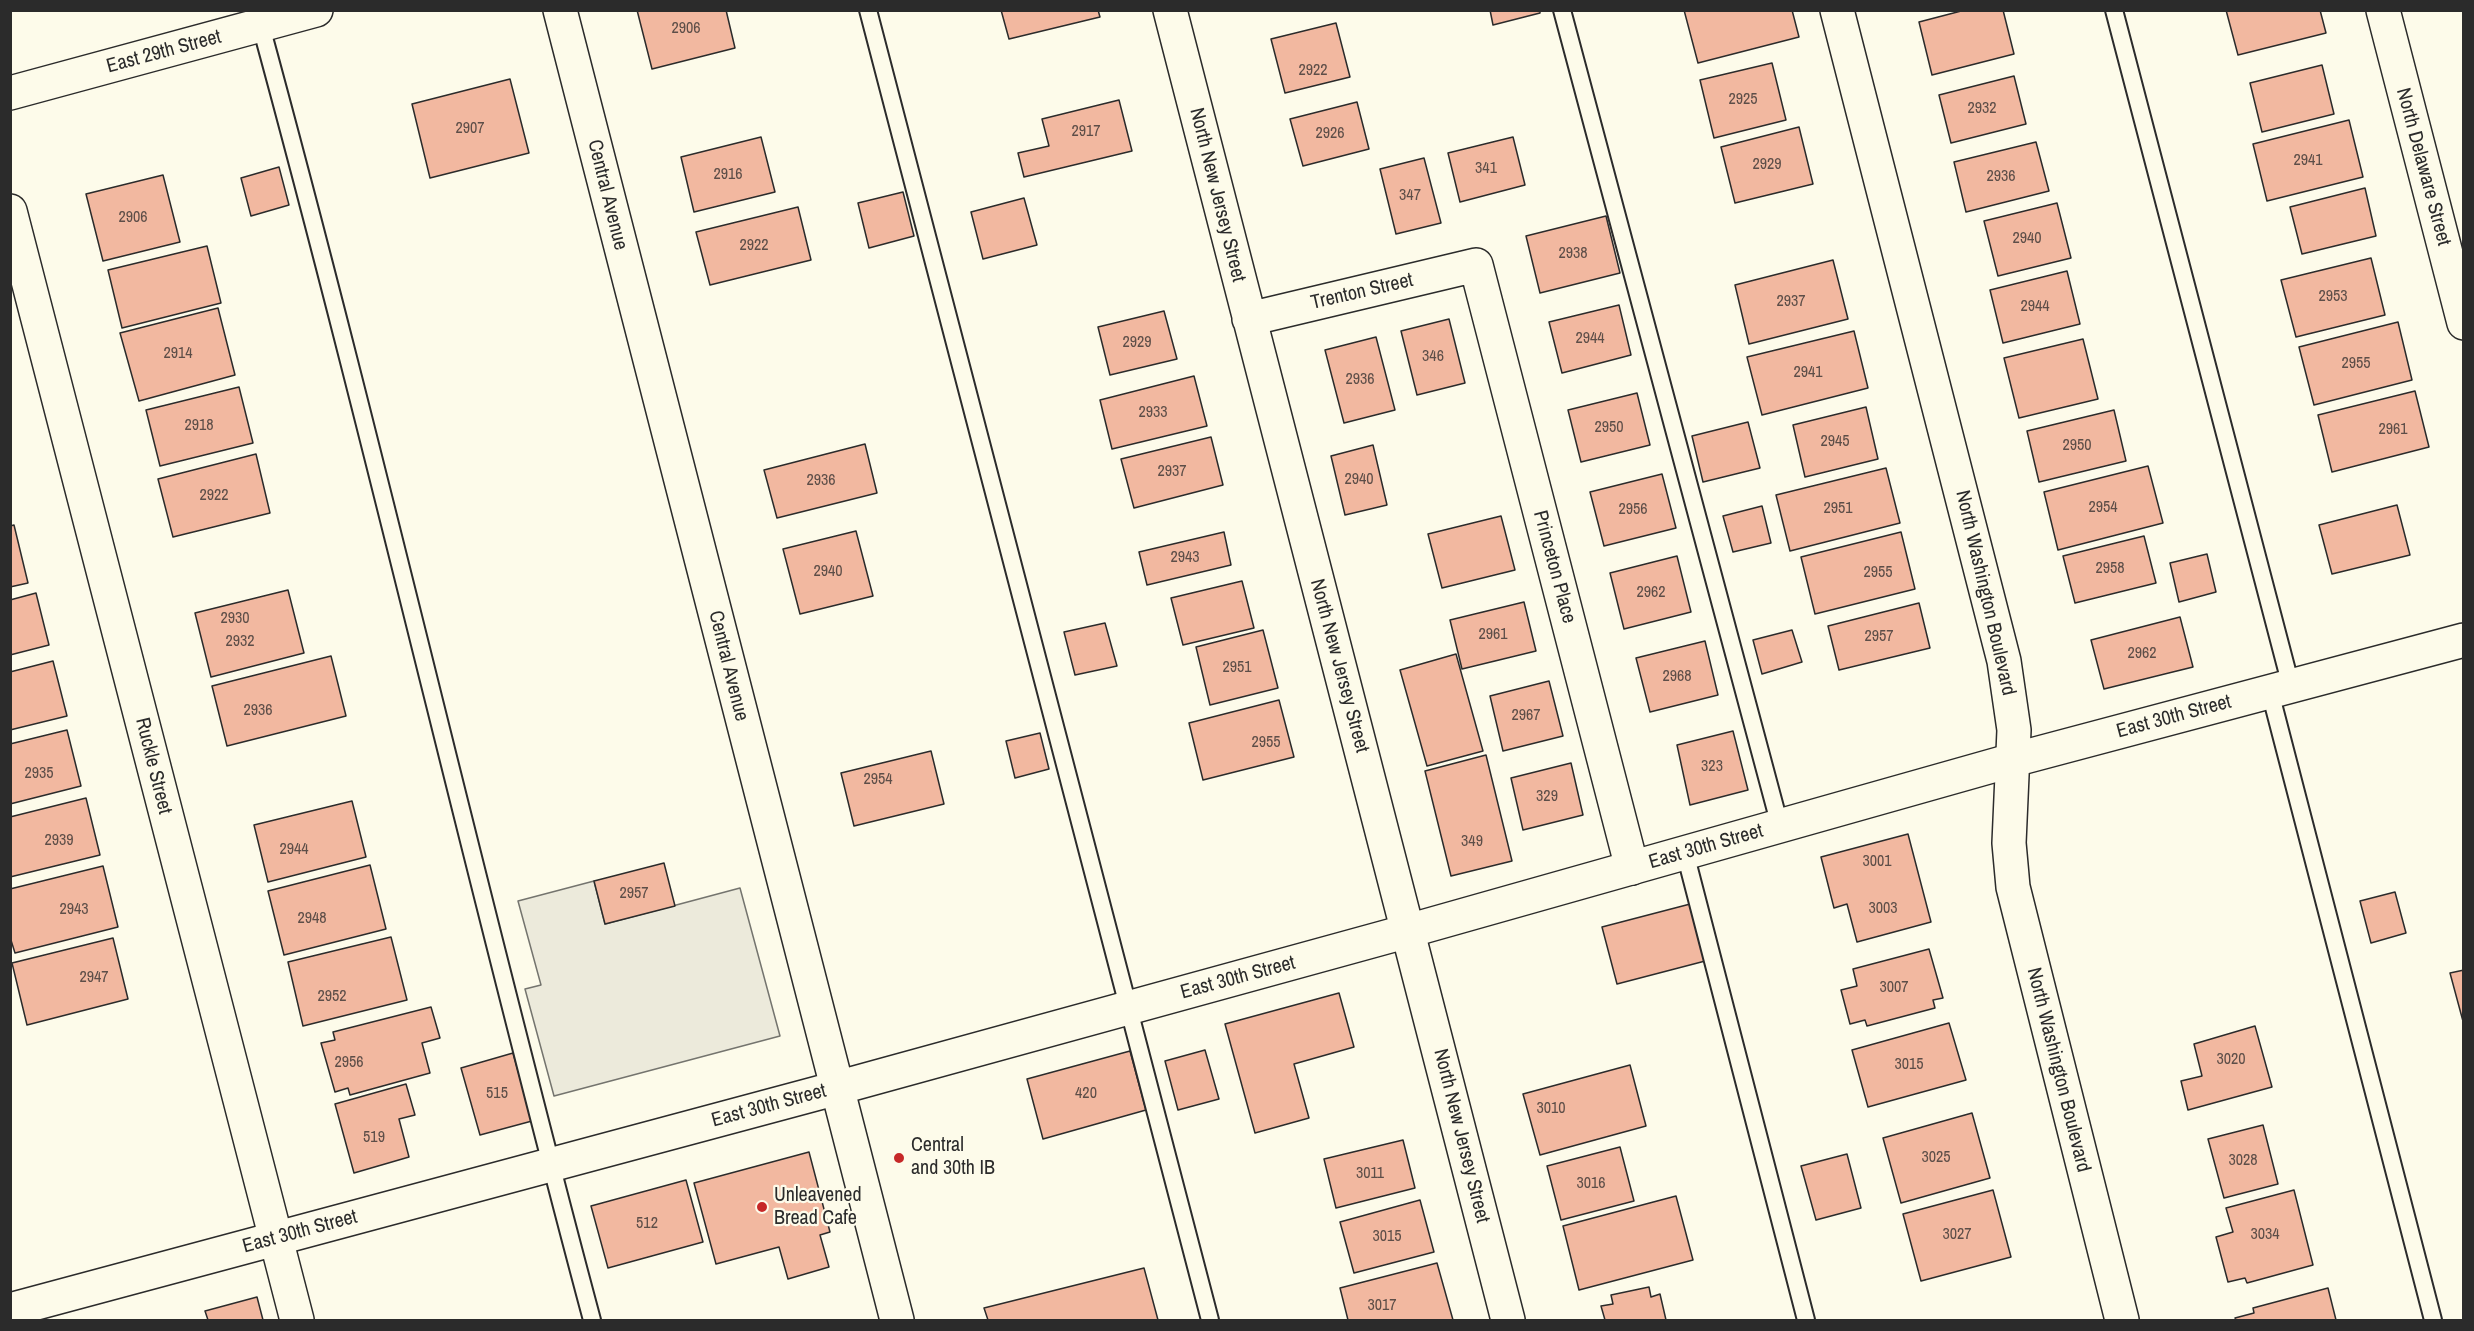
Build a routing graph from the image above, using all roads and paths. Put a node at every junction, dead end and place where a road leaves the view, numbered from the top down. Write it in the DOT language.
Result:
graph roads {
  1 [pos="316,10"];
  2 [pos="560,10"];
  3 [pos="868,10"];
  4 [pos="1170,10"];
  5 [pos="1562,10"];
  6 [pos="1837,10"];
  7 [pos="2114,10"];
  8 [pos="2383,10"];
  9 [pos="259,18"];
  10 [pos="10,93"];
  11 [pos="10,211"];
  12 [pos="1476,265"];
  13 [pos="1249,319"];
  14 [pos="2463,322"];
  15 [pos="2463,640"];
  16 [pos="2281,689"];
  17 [pos="2013,760"];
  18 [pos="1780,826"];
  19 [pos="1685,853"];
  20 [pos="1632,868"];
  21 [pos="1408,931"];
  22 [pos="1131,1008"];
  23 [pos="837,1088"];
  24 [pos="550,1164"];
  25 [pos="275,1239"];
  26 [pos="10,1310"];
  27 [pos="297,1320"];
  28 [pos="592,1320"];
  29 [pos="897,1320"];
  30 [pos="1210,1320"];
  31 [pos="1508,1320"];
  32 [pos="1806,1320"];
  33 [pos="2122,1320"];
  34 [pos="2433,1320"];
  1 -- 9 [label="street, East 29th Street"];
  2 -- 23 [label="street, Central Avenue"];
  3 -- 22 [label="lane"];
  4 -- 13 [label="street, North New Jersey Street"];
  5 -- 18 [label="lane"];
  6 -- 17 [label="street, North Washington Boulevard"];
  7 -- 16 [label="lane"];
  8 -- 14 [label="street, North Delaware Street"];
  9 -- 10 [label="street, East 29th Street"];
  9 -- 24 [label="lane"];
  11 -- 25 [label="street, Ruckle Street"];
  12 -- 13 [label="street, Trenton Street"];
  12 -- 20 [label="street, Princeton Place"];
  13 -- 21 [label="street, North New Jersey Street"];
  15 -- 16 [label="street, East 30th Street"];
  16 -- 17 [label="street, East 30th Street"];
  16 -- 34 [label="lane"];
  17 -- 18 [label="street, East 30th Street"];
  17 -- 33 [label="street, North Washington Boulevard"];
  18 -- 19 [label="street, East 30th Street"];
  19 -- 20 [label="street, East 30th Street"];
  19 -- 32 [label="lane"];
  20 -- 21 [label="street, East 30th Street"];
  21 -- 22 [label="street, East 30th Street"];
  21 -- 31 [label="street, North New Jersey Street"];
  22 -- 23 [label="street, East 30th Street"];
  22 -- 30 [label="lane"];
  23 -- 24 [label="street, East 30th Street"];
  23 -- 29 [label="street, Central Avenue"];
  24 -- 25 [label="street, East 30th Street"];
  24 -- 28 [label="lane"];
  25 -- 26 [label="street, East 30th Street"];
  25 -- 27 [label="street, Ruckle Street"];
}
